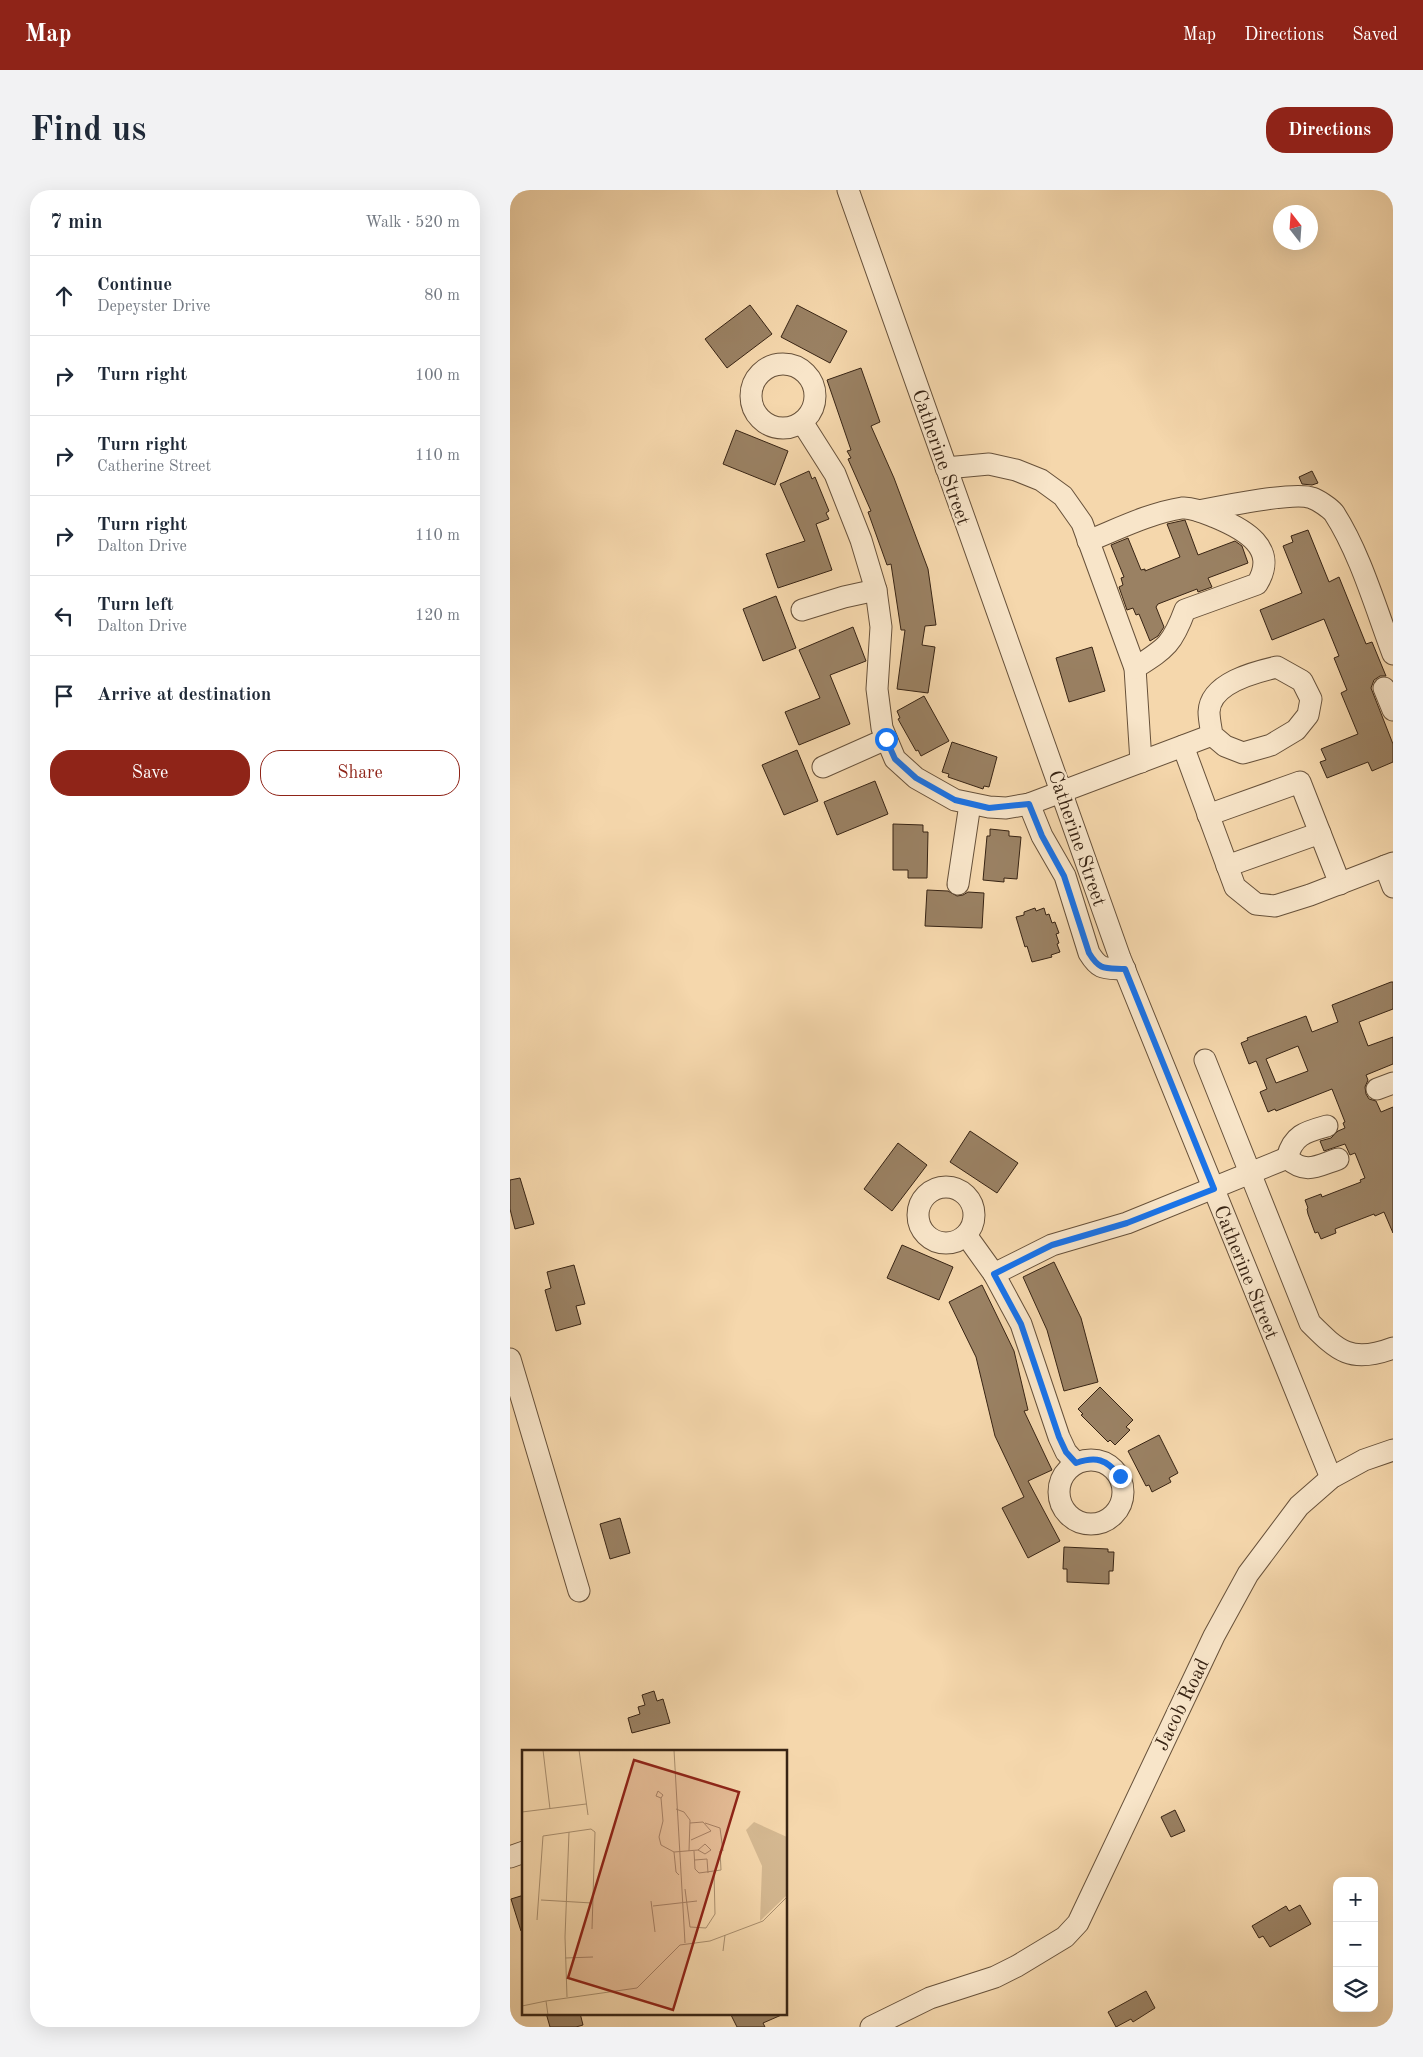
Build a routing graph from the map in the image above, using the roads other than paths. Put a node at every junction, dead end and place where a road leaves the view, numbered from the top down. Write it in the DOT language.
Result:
graph roads {
  1 [pos="848,190"];
  2 [pos="802,422"];
  3 [pos="946,468"];
  4 [pos="1199,511"];
  5 [pos="1088,541"];
  6 [pos="876,590"];
  7 [pos="802,610"];
  8 [pos="1393,654"];
  9 [pos="1134,668"];
  10 [pos="1384,688"];
  11 [pos="1393,710"];
  12 [pos="1212,735"];
  13 [pos="886,739"];
  14 [pos="1183,746"];
  15 [pos="1141,762"];
  16 [pos="823,767"];
  17 [pos="1062,793"];
  18 [pos="970,804"];
  19 [pos="1029,804"];
  20 [pos="1208,815"];
  21 [pos="1320,833"];
  22 [pos="1389,865"];
  23 [pos="1227,866"];
  24 [pos="958,884"];
  25 [pos="1340,884"];
  26 [pos="1393,887"];
  27 [pos="1125,969"];
  28 [pos="1205,1060"];
  29 [pos="1327,1126"];
  30 [pos="1287,1158"];
  31 [pos="1338,1159"];
  32 [pos="1250,1172"];
  33 [pos="1214,1189"];
  34 [pos="966,1235"];
  35 [pos="994,1274"];
  36 [pos="1393,1348"];
  37 [pos="510,1359"];
  38 [pos="514,1394"];
  39 [pos="1393,1450"];
  40 [pos="1076,1463"];
  41 [pos="1331,1478"];
  42 [pos="579,1591"];
  43 [pos="522,1853"];
  44 [pos="510,1857"];
  45 [pos="871,2027"];
  1 -- 3 [label="street, Catherine Street"];
  2 -- 6 [label="street"];
  3 -- 5 [label="street"];
  3 -- 17 [label="street, Catherine Street"];
  4 -- 5 [label="street"];
  4 -- 8 [label="street"];
  4 -- 9 [label="street"];
  5 -- 9 [label="street"];
  6 -- 7 [label="street"];
  6 -- 13 [label="street"];
  9 -- 15 [label="street"];
  10 -- 11 [label="street"];
  12 -- 12 [label="street"];
  12 -- 14 [label="street"];
  13 -- 16 [label="street"];
  13 -- 18 [label="street"];
  14 -- 15 [label="street"];
  14 -- 20 [label="street"];
  15 -- 17 [label="street"];
  17 -- 19 [label="street"];
  17 -- 27 [label="street, Catherine Street"];
  18 -- 19 [label="street"];
  18 -- 24 [label="street"];
  19 -- 27 [label="street"];
  20 -- 21 [label="street"];
  20 -- 23 [label="street"];
  21 -- 23 [label="street"];
  21 -- 25 [label="street"];
  22 -- 25 [label="street"];
  22 -- 26 [label="street"];
  23 -- 25 [label="street"];
  27 -- 33 [label="street, Catherine Street"];
  28 -- 32 [label="street"];
  29 -- 30 [label="street"];
  30 -- 31 [label="street"];
  30 -- 32 [label="street"];
  32 -- 33 [label="street"];
  32 -- 36 [label="street"];
  33 -- 35 [label="street"];
  33 -- 41 [label="street, Catherine Street"];
  34 -- 35 [label="street"];
  35 -- 40 [label="street"];
  37 -- 38 [label="street"];
  38 -- 42 [label="street"];
  39 -- 41 [label="street, Jacob Road"];
  41 -- 45 [label="street, Jacob Road"];
  43 -- 44 [label="street"];
}
